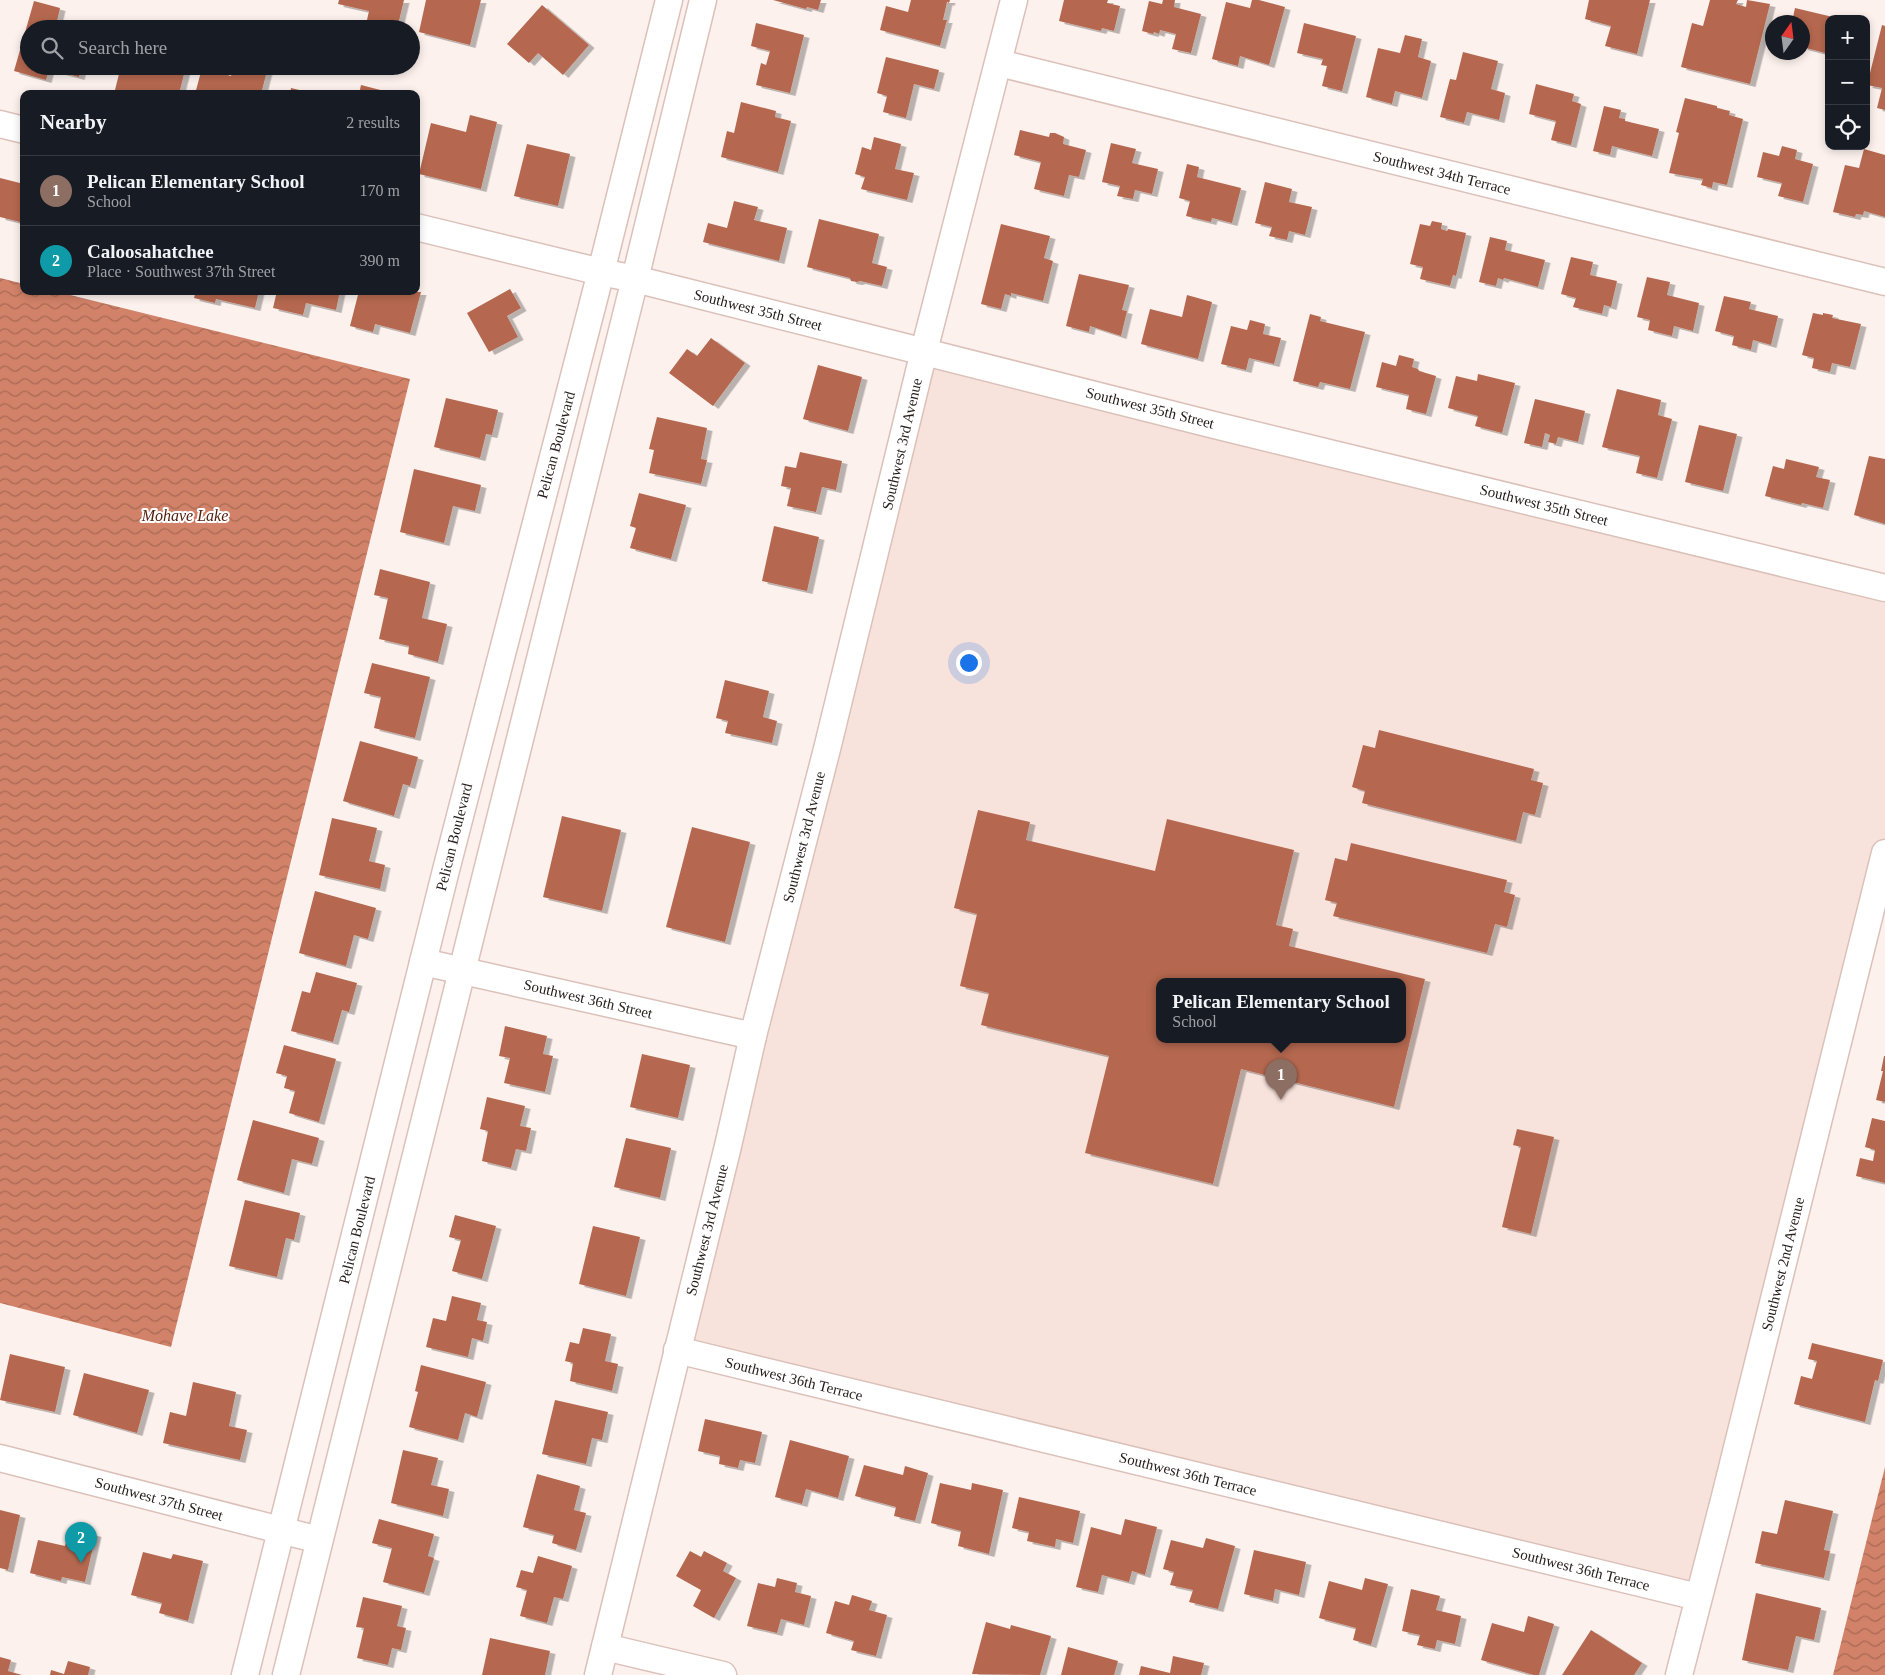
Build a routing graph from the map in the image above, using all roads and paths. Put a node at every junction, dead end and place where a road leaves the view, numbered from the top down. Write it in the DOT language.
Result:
graph roads {
  1 [pos="669,0"];
  2 [pos="703,0"];
  3 [pos="1014,0"];
  4 [pos="999,63"];
  5 [pos="0,124"];
  6 [pos="20,129"];
  7 [pos="420,228"];
  8 [pos="601,272"];
  9 [pos="635,279"];
  10 [pos="1885,282"];
  11 [pos="924,351"];
  12 [pos="1885,588"];
  13 [pos="1885,853"];
  14 [pos="423,962"];
  15 [pos="462,970"];
  16 [pos="753,1036"];
  17 [pos="677,1350"];
  18 [pos="0,1458"];
  19 [pos="281,1531"];
  20 [pos="319,1540"];
  21 [pos="1698,1597"];
  22 [pos="605,1646"];
  23 [pos="245,1675"];
  24 [pos="286,1675"];
  25 [pos="598,1675"];
  26 [pos="723,1675"];
  27 [pos="1678,1675"];
  1 -- 8 [label="street, Pelican Boulevard"];
  2 -- 9 [label="street"];
  3 -- 4 [label="street, Southwest 3rd Avenue"];
  4 -- 10 [label="street, Southwest 34th Terrace"];
  4 -- 11 [label="street, Southwest 3rd Avenue"];
  5 -- 6 [label="street"];
  7 -- 8 [label="street, Southwest 35th Street"];
  8 -- 9 [label="street, Southwest 35th Street"];
  8 -- 14 [label="street, Pelican Boulevard"];
  9 -- 11 [label="street, Southwest 35th Street"];
  9 -- 15 [label="street"];
  11 -- 12 [label="street, Southwest 35th Street"];
  11 -- 16 [label="street, Southwest 3rd Avenue"];
  13 -- 21 [label="street, Southwest 2nd Avenue"];
  14 -- 15 [label="street, Southwest 36th Street"];
  14 -- 19 [label="street, Pelican Boulevard"];
  15 -- 16 [label="street, Southwest 36th Street"];
  15 -- 20 [label="street"];
  16 -- 17 [label="street, Southwest 3rd Avenue"];
  17 -- 21 [label="street, Southwest 36th Terrace"];
  17 -- 22 [label="street, Southwest 3rd Avenue"];
  18 -- 19 [label="street, Southwest 37th Street"];
  19 -- 20 [label="street, Southwest 37th Street"];
  19 -- 23 [label="street, Pelican Boulevard"];
  20 -- 24 [label="street"];
  21 -- 27 [label="street, Southwest 2nd Avenue"];
  22 -- 25 [label="street, Southwest 3rd Avenue"];
  22 -- 26 [label="street"];
}
